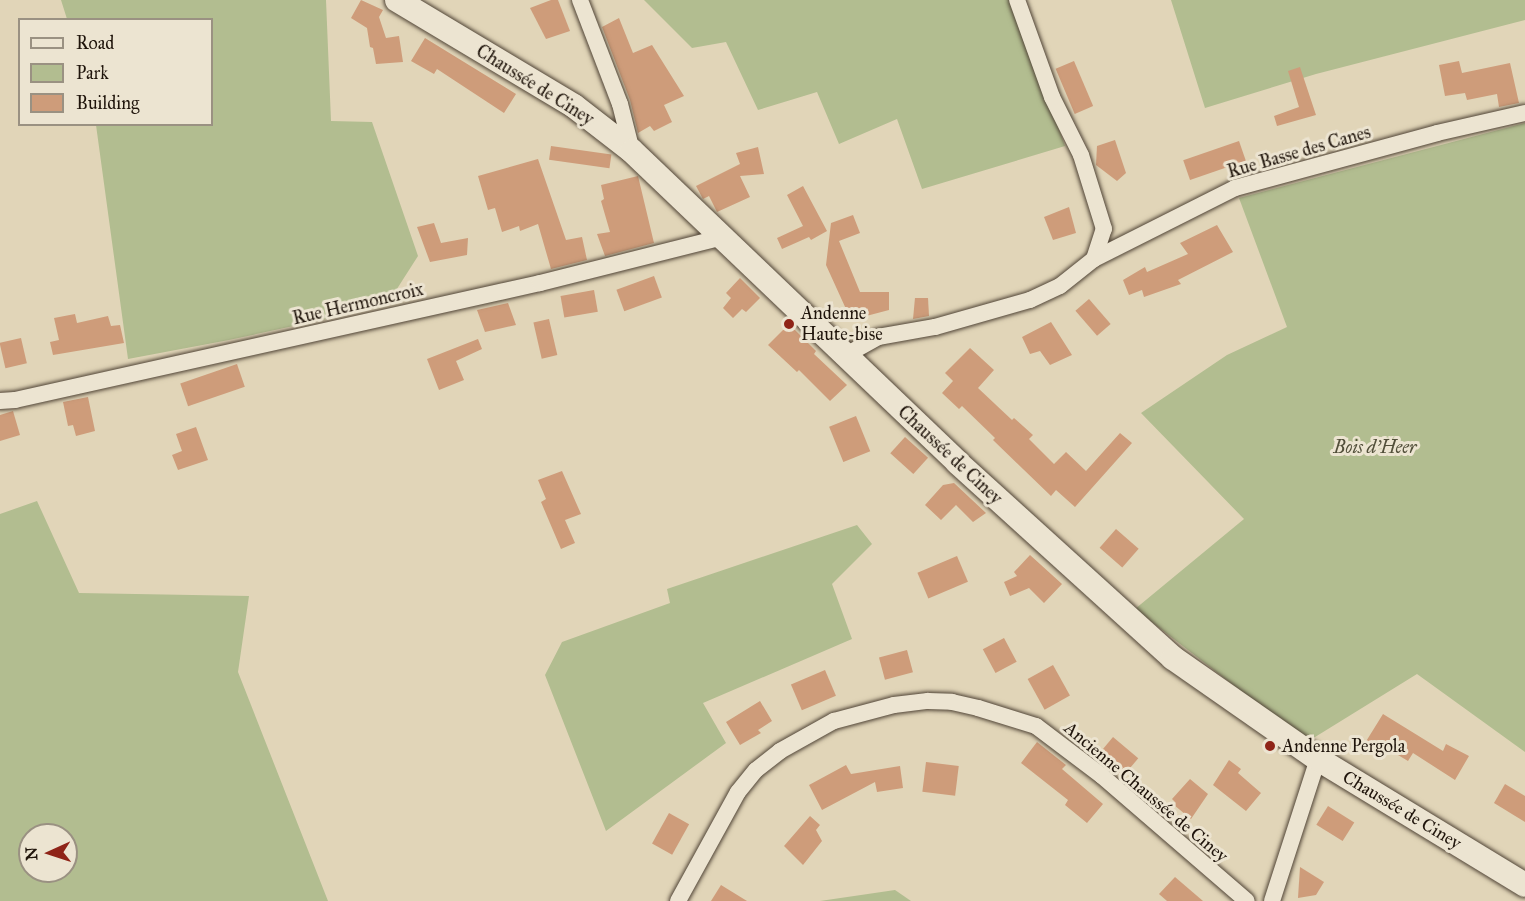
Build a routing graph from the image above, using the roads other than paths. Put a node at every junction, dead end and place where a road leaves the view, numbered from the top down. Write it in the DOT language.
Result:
graph roads {
  1 [pos="397,0"];
  2 [pos="580,0"];
  3 [pos="1017,0"];
  4 [pos="1525,113"];
  5 [pos="632,151"];
  6 [pos="723,237"];
  7 [pos="1094,259"];
  8 [pos="846,355"];
  9 [pos="0,401"];
  10 [pos="1318,759"];
  11 [pos="1525,885"];
  12 [pos="678,901"];
  13 [pos="1247,901"];
  14 [pos="1272,901"];
  1 -- 5 [label="main road, Chaussée de Ciney"];
  2 -- 5 [label="street"];
  3 -- 7 [label="street"];
  4 -- 7 [label="street, Rue Basse des Canes"];
  5 -- 6 [label="main road, Chaussée de Ciney"];
  6 -- 8 [label="main road, Chaussée de Ciney"];
  6 -- 9 [label="street, Rue Hermoncroix"];
  7 -- 8 [label="street, Rue Basse des Canes"];
  8 -- 10 [label="main road, Chaussée de Ciney"];
  10 -- 11 [label="main road, Chaussée de Ciney"];
  10 -- 14 [label="street"];
  12 -- 13 [label="street, Ancienne Chaussée de Ciney"];
}
